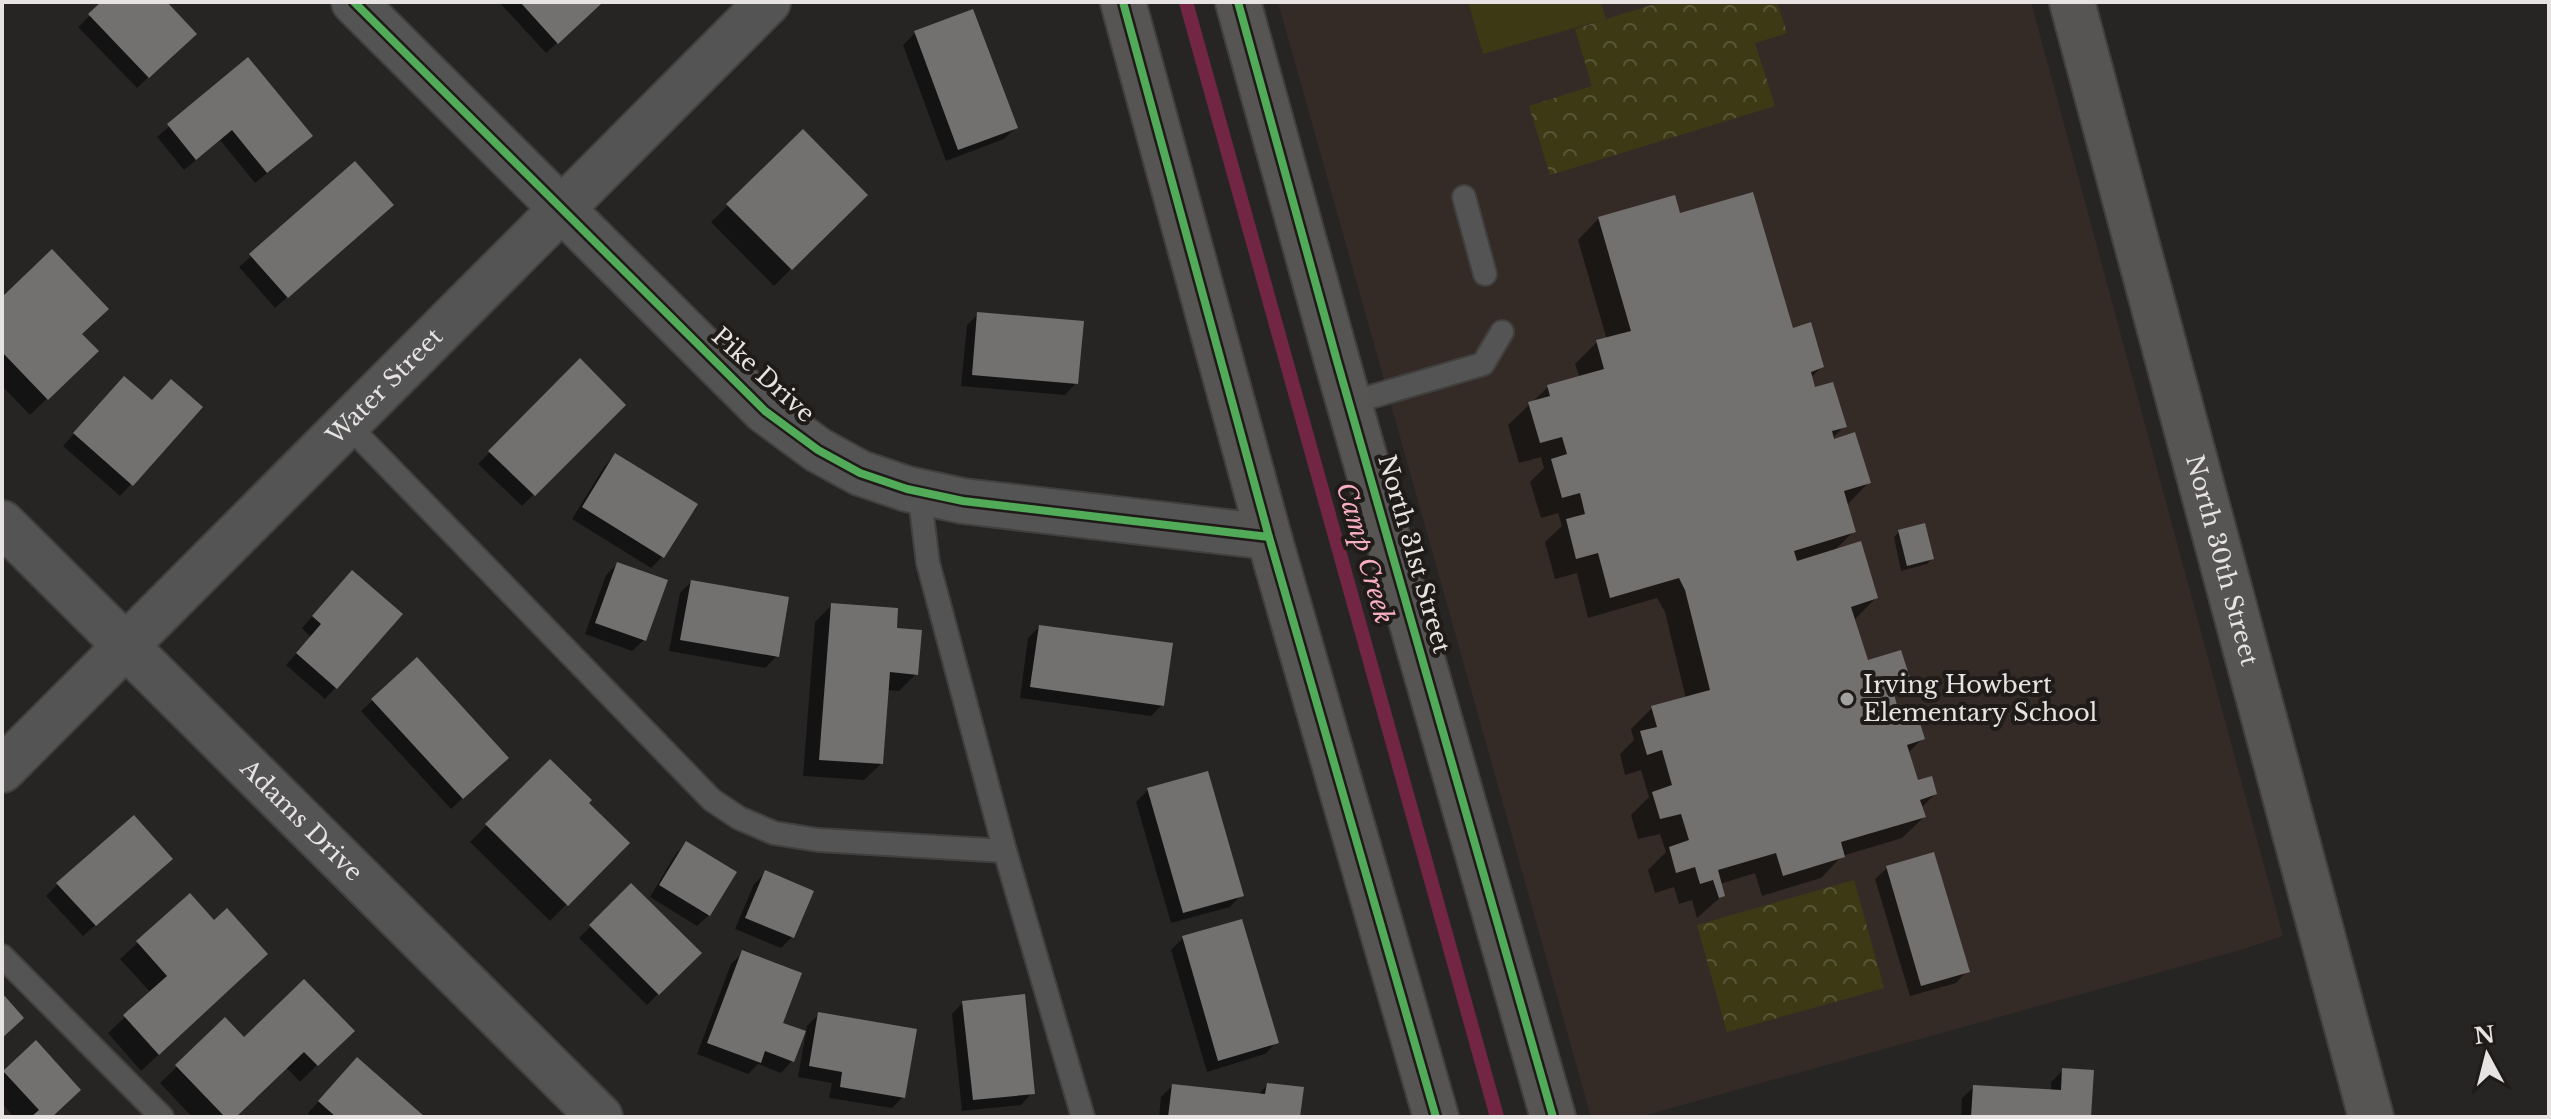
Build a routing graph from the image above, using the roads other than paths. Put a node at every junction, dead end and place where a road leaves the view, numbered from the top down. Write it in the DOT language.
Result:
graph roads {
  1 [pos="354,2"];
  2 [pos="768,2"];
  3 [pos="1123,2"];
  4 [pos="1238,2"];
  5 [pos="2072,2"];
  6 [pos="1464,197"];
  7 [pos="562,209"];
  8 [pos="1485,274"];
  9 [pos="1502,332"];
  10 [pos="1350,403"];
  11 [pos="347,424"];
  12 [pos="919,491"];
  13 [pos="2,523"];
  14 [pos="1269,537"];
  15 [pos="125,646"];
  16 [pos="2,770"];
  17 [pos="1005,851"];
  18 [pos="2,956"];
  19 [pos="162,1117"];
  20 [pos="600,1117"];
  21 [pos="1083,1117"];
  22 [pos="1436,1117"];
  23 [pos="1553,1117"];
  24 [pos="2371,1117"];
  1 -- 7 [label="street, Pike Drive"];
  2 -- 7 [label="street, Water Street"];
  3 -- 14 [label="main road"];
  4 -- 10 [label="main road, North 31st Street"];
  5 -- 24 [label="main road, North 30th Street"];
  6 -- 8 [label="lane"];
  7 -- 11 [label="street, Water Street"];
  7 -- 12 [label="street, Pike Drive"];
  9 -- 10 [label="lane"];
  10 -- 23 [label="main road, North 31st Street"];
  11 -- 15 [label="street, Water Street"];
  11 -- 17 [label="lane"];
  12 -- 14 [label="street, Pike Drive"];
  12 -- 17 [label="lane"];
  13 -- 15 [label="street, Adams Drive"];
  14 -- 22 [label="main road"];
  15 -- 16 [label="street, Water Street"];
  15 -- 20 [label="street, Adams Drive"];
  17 -- 21 [label="lane"];
  18 -- 19 [label="lane"];
}
